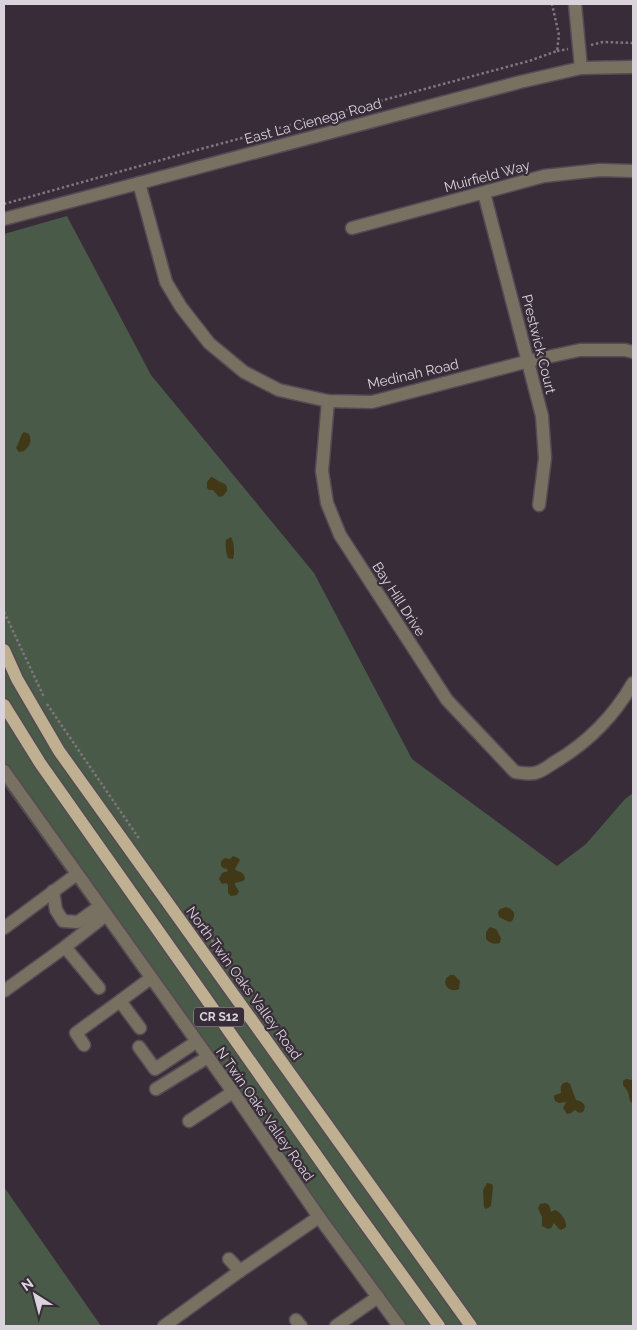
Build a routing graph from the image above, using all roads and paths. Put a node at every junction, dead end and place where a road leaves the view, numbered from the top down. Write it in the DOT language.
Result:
graph roads {
  1 [pos="552,4"];
  2 [pos="575,4"];
  3 [pos="633,43"];
  4 [pos="579,47"];
  5 [pos="557,51"];
  6 [pos="633,67"];
  7 [pos="581,68"];
  8 [pos="633,171"];
  9 [pos="138,183"];
  10 [pos="484,192"];
  11 [pos="4,204"];
  12 [pos="4,219"];
  13 [pos="352,228"];
  14 [pos="633,352"];
  15 [pos="529,361"];
  16 [pos="328,401"];
  17 [pos="539,505"];
  18 [pos="4,612"];
  19 [pos="4,650"];
  20 [pos="633,683"];
  21 [pos="4,705"];
  22 [pos="4,771"];
  23 [pos="144,846"];
  24 [pos="77,874"];
  25 [pos="53,891"];
  26 [pos="103,911"];
  27 [pos="4,928"];
  28 [pos="207,935"];
  29 [pos="65,947"];
  30 [pos="151,978"];
  31 [pos="99,988"];
  32 [pos="245,988"];
  33 [pos="4,991"];
  34 [pos="120,1001"];
  35 [pos="140,1028"];
  36 [pos="196,1042"];
  37 [pos="84,1045"];
  38 [pos="139,1047"];
  39 [pos="208,1057"];
  40 [pos="156,1089"];
  41 [pos="232,1092"];
  42 [pos="189,1121"];
  43 [pos="319,1217"];
  44 [pos="229,1259"];
  45 [pos="240,1271"];
  46 [pos="378,1297"];
  47 [pos="164,1326"];
  48 [pos="336,1326"];
  49 [pos="399,1326"];
  50 [pos="438,1326"];
  51 [pos="471,1326"];
  1 -- 5 [label="path"];
  2 -- 4 [label="street"];
  3 -- 4 [label="path"];
  4 -- 5 [label="path"];
  4 -- 7 [label="street"];
  5 -- 11 [label="path"];
  6 -- 7 [label="street, East La Cienega Road"];
  7 -- 9 [label="street, East La Cienega Road"];
  8 -- 10 [label="street, Muirfield Way"];
  9 -- 12 [label="street, East La Cienega Road"];
  9 -- 16 [label="street, Medinah Road"];
  10 -- 13 [label="street, Muirfield Way"];
  10 -- 15 [label="street, Prestwick Court"];
  14 -- 15 [label="street, Medinah Road"];
  15 -- 16 [label="street, Medinah Road"];
  15 -- 17 [label="street, Prestwick Court"];
  16 -- 20 [label="street, Bay Hill Drive"];
  18 -- 23 [label="path"];
  19 -- 51 [label="main road, North Twin Oaks Valley Road / CR S12"];
  21 -- 50 [label="main road, CR S12"];
  22 -- 24 [label="street, N Twin Oaks Valley Road"];
  24 -- 25 [label="street"];
  24 -- 26 [label="street, N Twin Oaks Valley Road"];
  25 -- 26 [label="street"];
  25 -- 27 [label="street"];
  26 -- 29 [label="street"];
  26 -- 30 [label="street, N Twin Oaks Valley Road"];
  28 -- 32 [label="path"];
  29 -- 31 [label="street"];
  29 -- 33 [label="street"];
  30 -- 34 [label="street"];
  30 -- 36 [label="street, N Twin Oaks Valley Road"];
  34 -- 35 [label="street"];
  34 -- 37 [label="street"];
  36 -- 38 [label="street"];
  36 -- 39 [label="street, N Twin Oaks Valley Road"];
  39 -- 40 [label="street"];
  39 -- 41 [label="street, N Twin Oaks Valley Road"];
  41 -- 42 [label="street"];
  41 -- 43 [label="street, N Twin Oaks Valley Road"];
  43 -- 45 [label="street"];
  43 -- 46 [label="street, N Twin Oaks Valley Road"];
  44 -- 45 [label="street"];
  45 -- 47 [label="street"];
  46 -- 48 [label="street"];
  46 -- 49 [label="street, N Twin Oaks Valley Road"];
}
